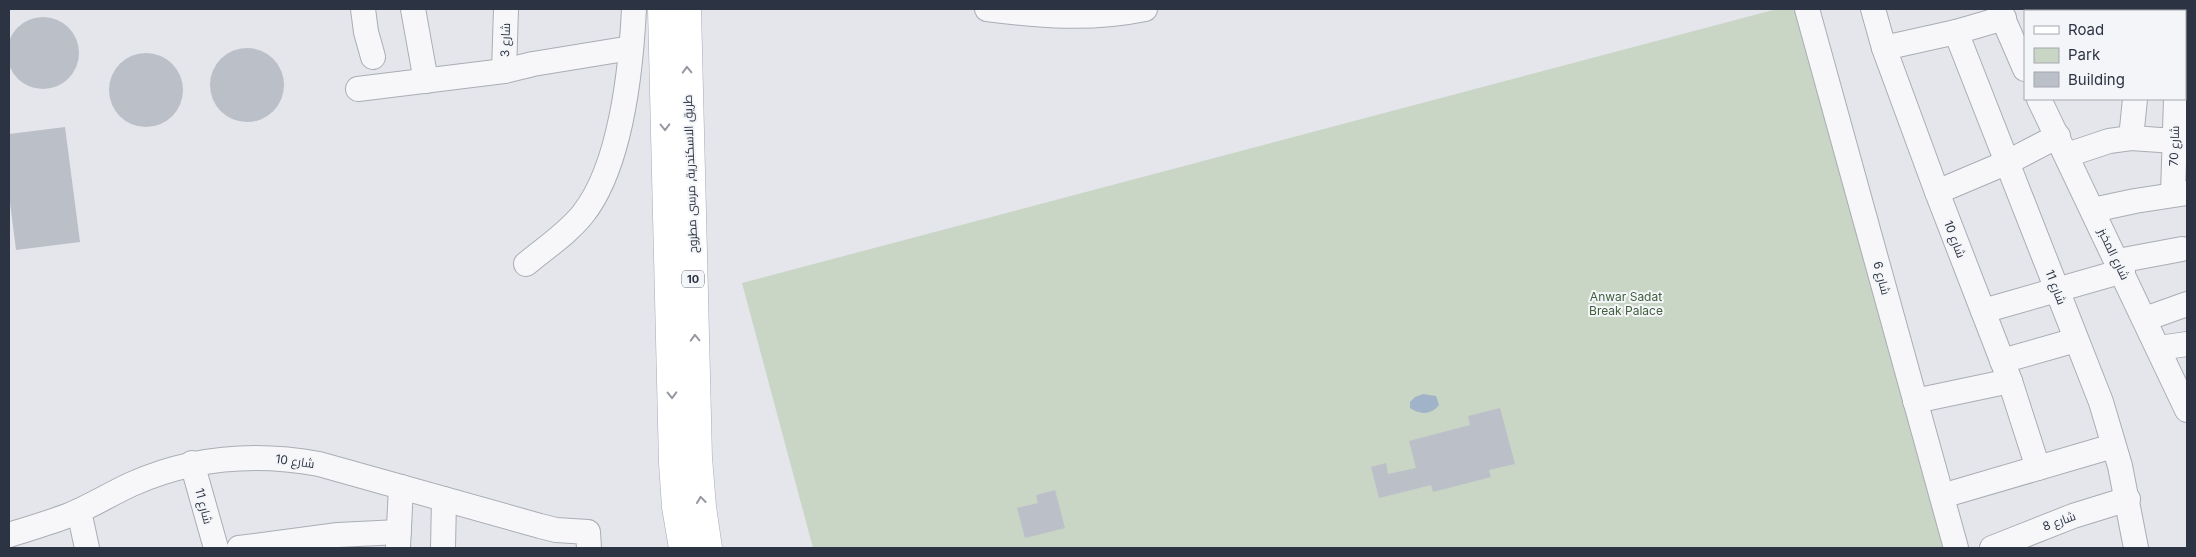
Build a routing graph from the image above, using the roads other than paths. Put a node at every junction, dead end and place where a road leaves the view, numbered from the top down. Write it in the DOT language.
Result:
graph roads {
  1 [pos="363,9"];
  2 [pos="413,9"];
  3 [pos="506,9"];
  4 [pos="634,9"];
  5 [pos="662,9"];
  6 [pos="687,9"];
  7 [pos="987,9"];
  8 [pos="1145,9"];
  9 [pos="1807,9"];
  10 [pos="1873,9"];
  11 [pos="2002,14"];
  12 [pos="1956,32"];
  13 [pos="631,48"];
  14 [pos="1884,48"];
  15 [pos="372,57"];
  16 [pos="2024,67"];
  17 [pos="504,71"];
  18 [pos="426,81"];
  19 [pos="358,90"];
  20 [pos="2039,100"];
  21 [pos="2135,100"];
  22 [pos="2176,100"];
  23 [pos="2131,138"];
  24 [pos="2175,141"];
  25 [pos="2062,146"];
  26 [pos="2008,162"];
  27 [pos="1937,192"];
  28 [pos="2180,193"];
  29 [pos="2094,210"];
  30 [pos="2182,249"];
  31 [pos="526,264"];
  32 [pos="2121,266"];
  33 [pos="2058,291"];
  34 [pos="2187,304"];
  35 [pos="1983,311"];
  36 [pos="2145,319"];
  37 [pos="2076,340"];
  38 [pos="2187,344"];
  39 [pos="2160,348"];
  40 [pos="2006,371"];
  41 [pos="1915,401"];
  42 [pos="2187,407"];
  43 [pos="2114,446"];
  44 [pos="192,463"];
  45 [pos="2038,468"];
  46 [pos="401,487"];
  47 [pos="1942,496"];
  48 [pos="444,499"];
  49 [pos="2128,499"];
  50 [pos="79,511"];
  51 [pos="9,535"];
  52 [pos="399,540"];
  53 [pos="588,540"];
  54 [pos="88,548"];
  55 [pos="216,548"];
  56 [pos="239,548"];
  57 [pos="443,548"];
  58 [pos="683,548"];
  59 [pos="708,548"];
  60 [pos="1956,548"];
  61 [pos="1992,548"];
  62 [pos="2136,548"];
  1 -- 15 [label="street"];
  2 -- 18 [label="street"];
  3 -- 17 [label="street, شارع 3"];
  4 -- 13 [label="street"];
  5 -- 58 [label="main road, طريق الاسكندرية, مرسى مطروح / 10, one-way"];
  59 -- 6 [label="main road, طريق الاسكندرية, مرسى مطروح / 10, one-way"];
  7 -- 8 [label="street"];
  9 -- 41 [label="street, شارع 6"];
  10 -- 14 [label="street, شارع 10"];
  11 -- 12 [label="street"];
  11 -- 16 [label="street"];
  12 -- 14 [label="street"];
  12 -- 26 [label="street, شارع 11"];
  13 -- 17 [label="street"];
  13 -- 31 [label="street"];
  14 -- 27 [label="street, شارع 10"];
  17 -- 18 [label="street"];
  18 -- 19 [label="street"];
  20 -- 25 [label="street, شارع المخبز"];
  21 -- 23 [label="street"];
  22 -- 24 [label="street, شارع 70"];
  23 -- 24 [label="street"];
  23 -- 25 [label="street"];
  24 -- 28 [label="street, شارع 70"];
  25 -- 26 [label="street"];
  25 -- 29 [label="street, شارع المخبز"];
  26 -- 27 [label="street"];
  26 -- 33 [label="street, شارع 11"];
  27 -- 35 [label="street, شارع 10"];
  28 -- 29 [label="street"];
  29 -- 32 [label="street, شارع المخبز"];
  30 -- 32 [label="street"];
  32 -- 33 [label="street"];
  32 -- 36 [label="street, شارع المخبز"];
  33 -- 35 [label="street"];
  33 -- 37 [label="street, شارع 11"];
  34 -- 36 [label="street"];
  35 -- 40 [label="street, شارع 10"];
  36 -- 39 [label="street, شارع المخبز"];
  37 -- 40 [label="street"];
  37 -- 43 [label="street, شارع 11"];
  38 -- 39 [label="street"];
  39 -- 42 [label="street, شارع المخبز"];
  40 -- 41 [label="street"];
  40 -- 45 [label="street, شارع 10"];
  41 -- 47 [label="street, شارع 6"];
  43 -- 45 [label="street"];
  43 -- 49 [label="street, شارع 11"];
  44 -- 46 [label="street, شارع 10"];
  44 -- 50 [label="street, شارع 10"];
  44 -- 55 [label="street, شارع 11"];
  45 -- 47 [label="street"];
  46 -- 48 [label="street, شارع 10"];
  46 -- 52 [label="street"];
  47 -- 60 [label="street, شارع 6"];
  48 -- 53 [label="street, شارع 10"];
  48 -- 57 [label="street"];
  49 -- 61 [label="street, شارع 8"];
  49 -- 62 [label="street, شارع 11"];
  50 -- 51 [label="street, شارع 10"];
  50 -- 54 [label="street"];
  52 -- 56 [label="street"];
}
